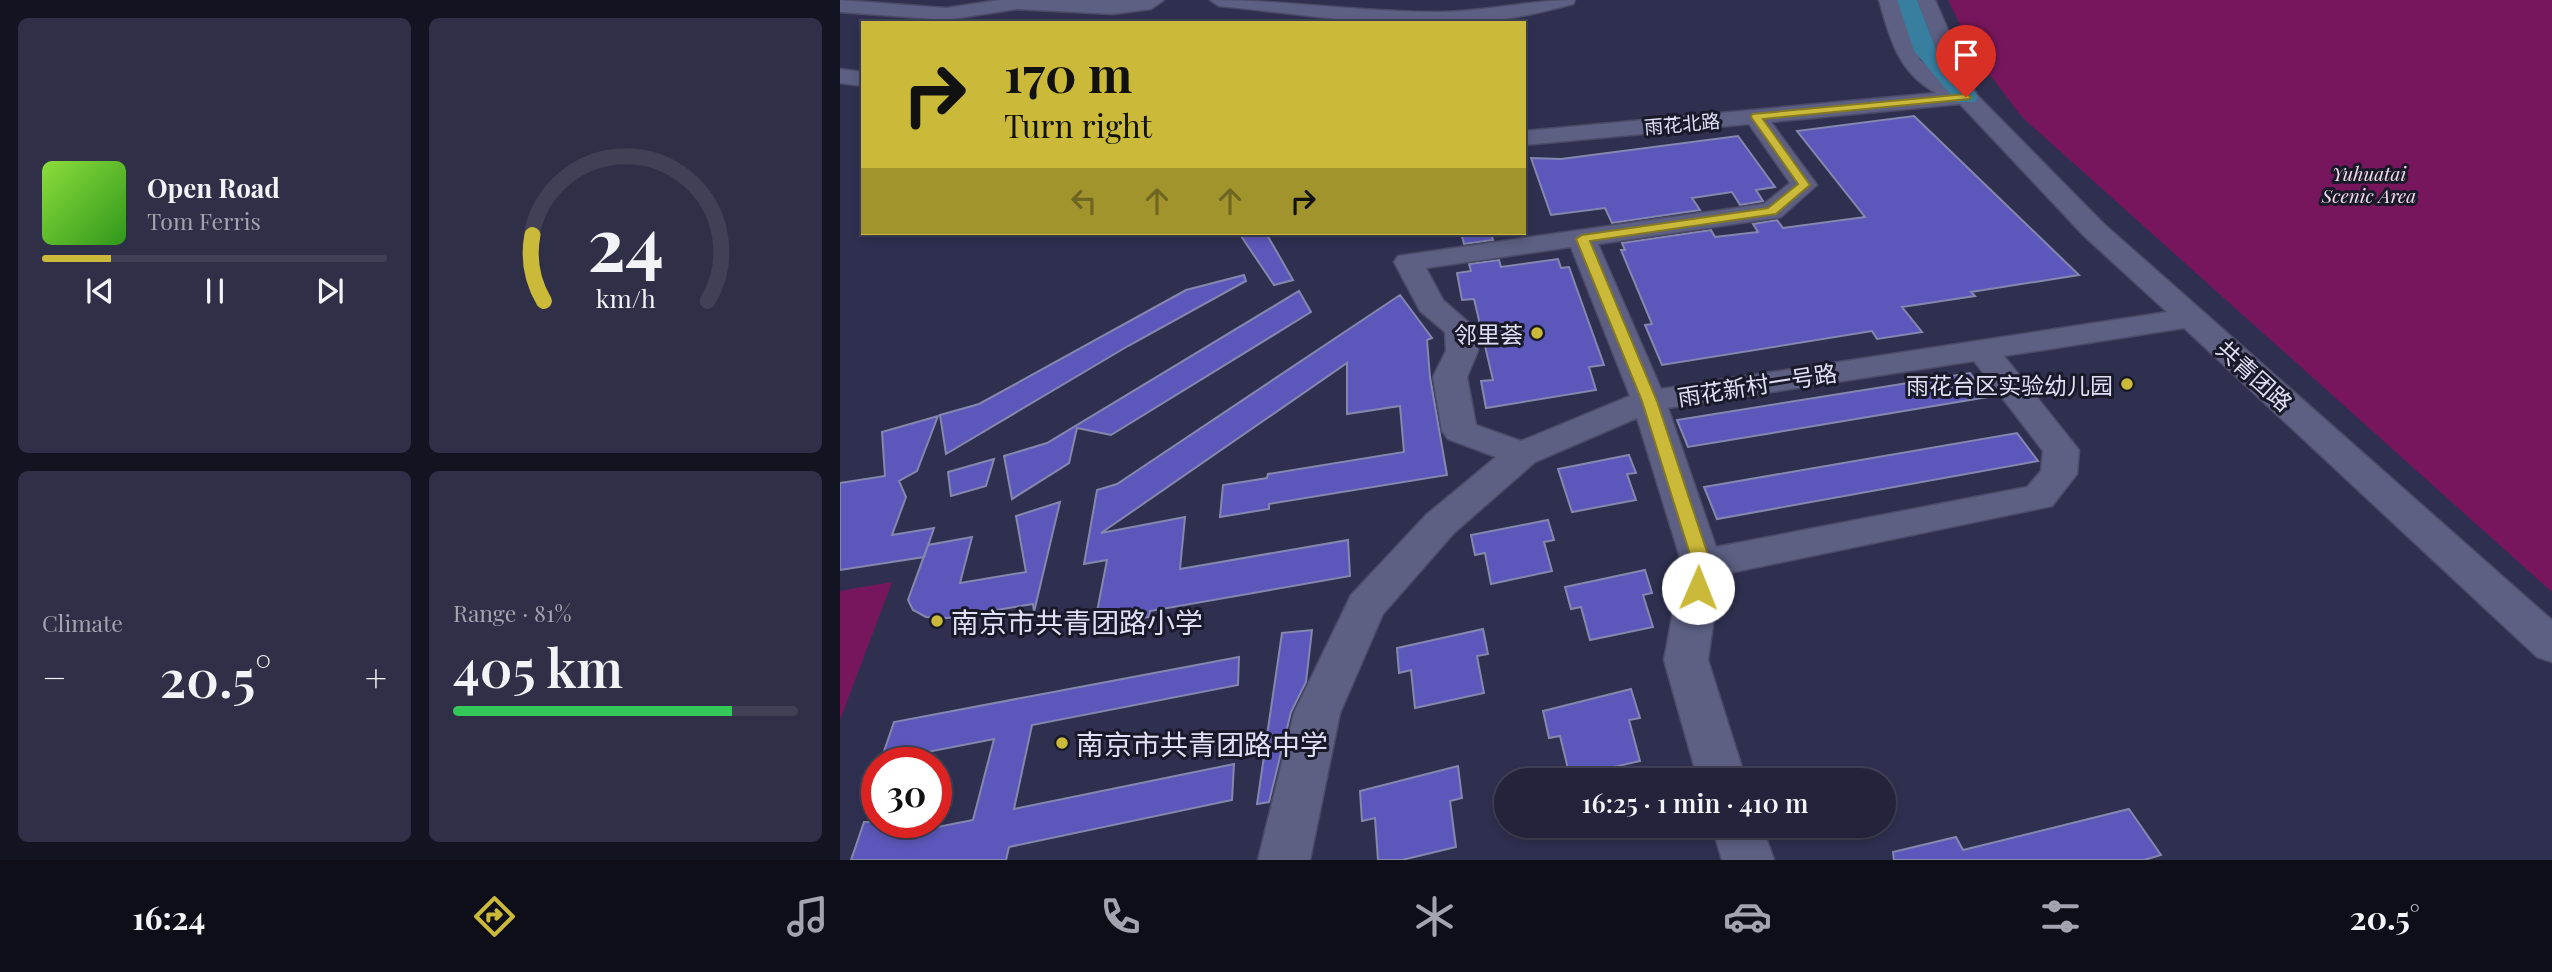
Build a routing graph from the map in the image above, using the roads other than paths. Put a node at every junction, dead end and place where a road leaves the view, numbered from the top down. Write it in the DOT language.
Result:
graph roads {
  1 [pos="1155,0"];
  2 [pos="1219,0"];
  3 [pos="1566,0"];
  4 [pos="1888,0"];
  5 [pos="1907,0"];
  6 [pos="1926,0"];
  7 [pos="840,6"];
  8 [pos="840,76"];
  9 [pos="861,79"];
  10 [pos="1966,97"];
  11 [pos="1756,117"];
  12 [pos="1526,138"];
  13 [pos="1582,239"];
  14 [pos="2191,318"];
  15 [pos="1982,350"];
  16 [pos="1649,401"];
  17 [pos="1522,454"];
  18 [pos="1702,564"];
  19 [pos="2552,645"];
  20 [pos="1718,768"];
  21 [pos="1741,838"];
  22 [pos="1284,860"];
  23 [pos="1748,860"];
  1 -- 7 [label="street"];
  2 -- 3 [label="street"];
  4 -- 10 [label="street, 共青团路"];
  5 -- 10 [label="main road"];
  6 -- 10 [label="street, 共青团路"];
  8 -- 9 [label="street"];
  10 -- 11 [label="street, 雨花北路"];
  10 -- 14 [label="street, 共青团路"];
  11 -- 12 [label="street, 雨花北路"];
  11 -- 13 [label="street"];
  13 -- 16 [label="street"];
  13 -- 17 [label="street"];
  14 -- 15 [label="street, 雨花新村一号路"];
  14 -- 19 [label="street, 共青团路"];
  15 -- 16 [label="street, 雨花新村一号路"];
  15 -- 18 [label="street"];
  16 -- 17 [label="street, 雨花新村一号路"];
  16 -- 18 [label="street"];
  17 -- 22 [label="street, 雨花新村一号路"];
  18 -- 20 [label="street"];
  21 -- 23 [label="street"];
}
